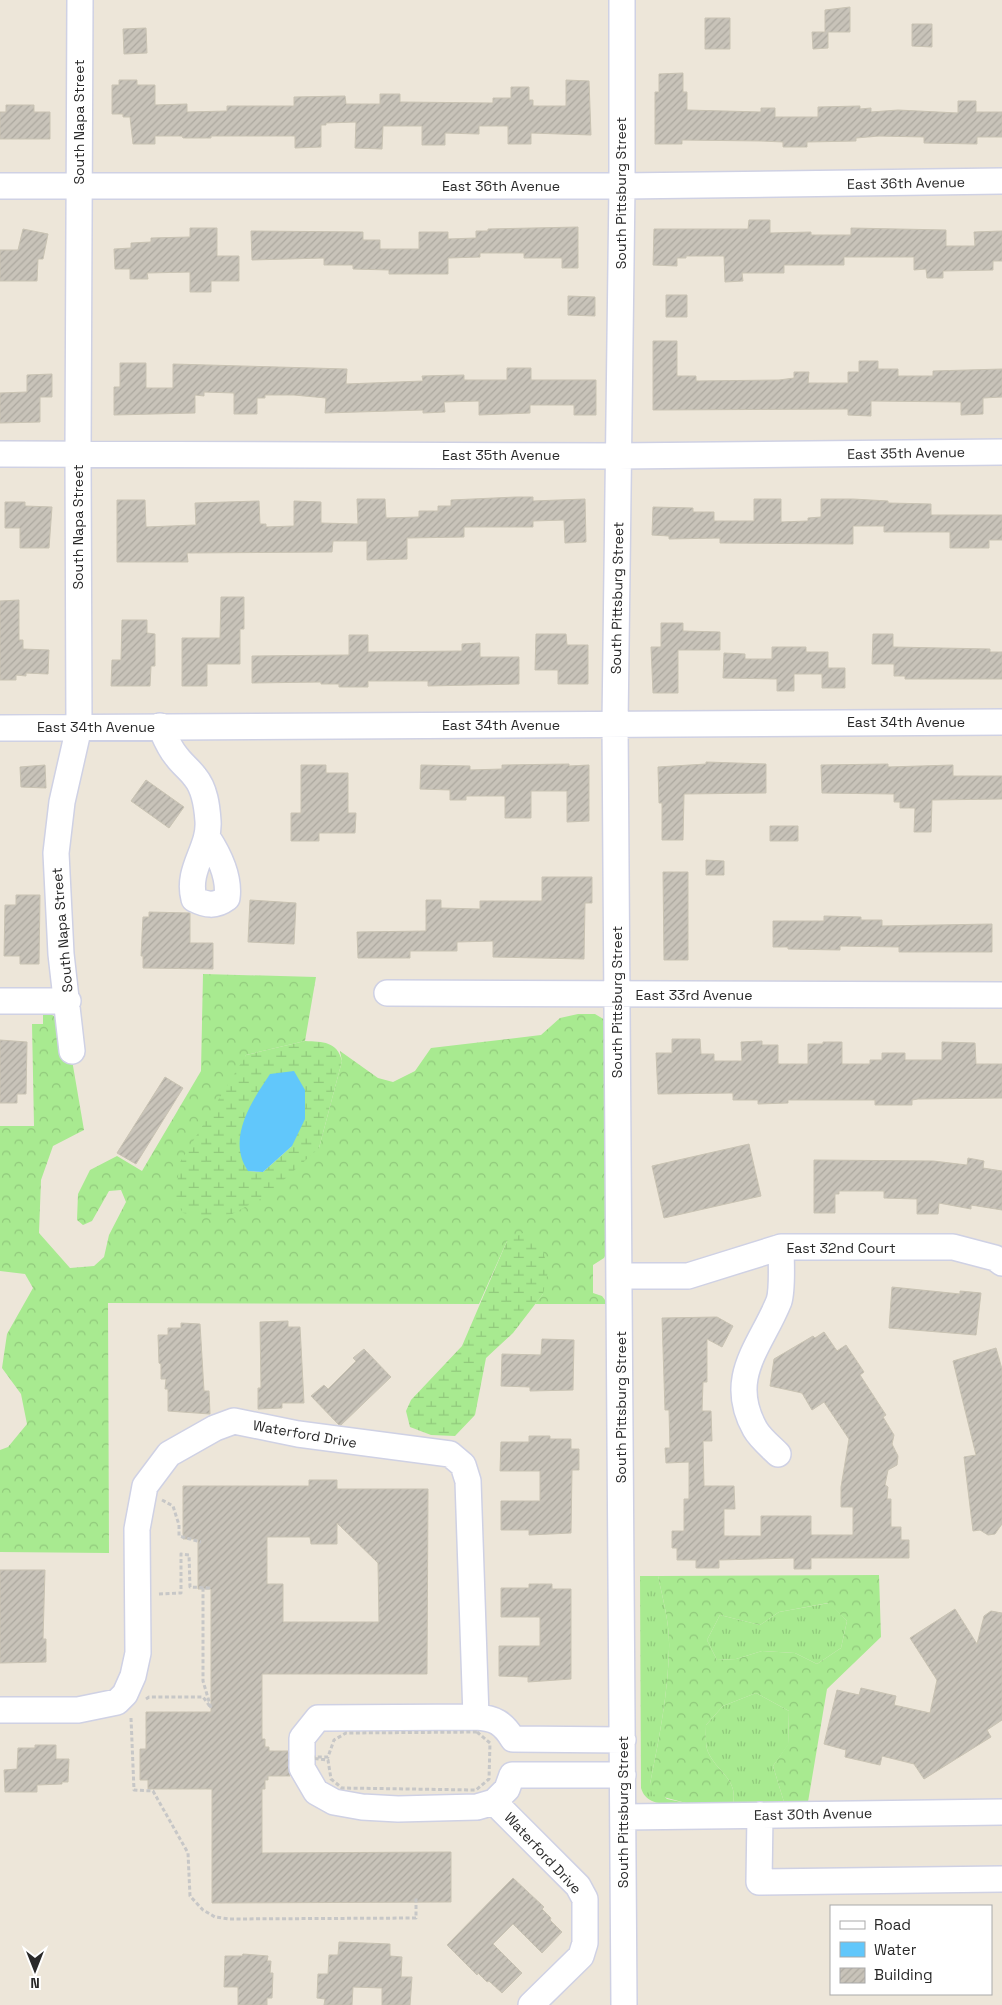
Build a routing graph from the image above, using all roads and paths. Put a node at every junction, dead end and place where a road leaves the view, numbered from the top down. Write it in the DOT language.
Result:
graph roads {
  1 [pos="80,0"];
  2 [pos="622,0"];
  3 [pos="1002,181"];
  4 [pos="0,186"];
  5 [pos="79,186"];
  6 [pos="622,186"];
  7 [pos="1002,452"];
  8 [pos="0,454"];
  9 [pos="78,454"];
  10 [pos="618,456"];
  11 [pos="1002,722"];
  12 [pos="615,724"];
  13 [pos="160,726"];
  14 [pos="79,727"];
  15 [pos="0,728"];
  16 [pos="208,838"];
  17 [pos="386,993"];
  18 [pos="618,995"];
  19 [pos="1002,995"];
  20 [pos="0,1001"];
  21 [pos="68,1001"];
  22 [pos="72,1052"];
  23 [pos="781,1247"];
  24 [pos="1002,1263"];
  25 [pos="620,1276"];
  26 [pos="778,1454"];
  27 [pos="144,1490"];
  28 [pos="200,1542"];
  29 [pos="136,1594"];
  30 [pos="142,1702"];
  31 [pos="0,1710"];
  32 [pos="130,1712"];
  33 [pos="476,1717"];
  34 [pos="513,1739"];
  35 [pos="623,1740"];
  36 [pos="302,1757"];
  37 [pos="512,1775"];
  38 [pos="623,1775"];
  39 [pos="494,1802"];
  40 [pos="1002,1812"];
  41 [pos="760,1815"];
  42 [pos="624,1817"];
  43 [pos="1002,1879"];
  44 [pos="416,1897"];
  45 [pos="531,2005"];
  46 [pos="624,2005"];
  1 -- 5 [label="street, South Napa Street"];
  2 -- 6 [label="street, South Pittsburg Street"];
  3 -- 6 [label="street, East 36th Avenue"];
  4 -- 5 [label="street, East 36th Avenue"];
  5 -- 6 [label="street, East 36th Avenue"];
  5 -- 9 [label="street, South Napa Street"];
  6 -- 10 [label="street, South Pittsburg Street"];
  7 -- 10 [label="street, East 35th Avenue"];
  8 -- 9 [label="street, East 35th Avenue"];
  9 -- 10 [label="street, East 35th Avenue"];
  9 -- 14 [label="street, South Napa Street"];
  10 -- 12 [label="street, South Pittsburg Street"];
  11 -- 12 [label="street, East 34th Avenue"];
  12 -- 13 [label="street, East 34th Avenue"];
  12 -- 18 [label="street, South Pittsburg Street"];
  13 -- 14 [label="street, East 34th Avenue"];
  13 -- 16 [label="street"];
  14 -- 15 [label="street, East 34th Avenue"];
  14 -- 21 [label="street, South Napa Street"];
  17 -- 18 [label="street, East 33rd Avenue"];
  18 -- 19 [label="street, East 33rd Avenue"];
  18 -- 25 [label="street, South Pittsburg Street"];
  20 -- 21 [label="street"];
  21 -- 22 [label="street, South Napa Street"];
  23 -- 24 [label="street, East 32nd Court"];
  23 -- 25 [label="street, East 32nd Court"];
  23 -- 26 [label="street"];
  25 -- 35 [label="street, South Pittsburg Street"];
  27 -- 28 [label="path"];
  27 -- 29 [label="street, Waterford Drive"];
  27 -- 33 [label="street, Waterford Drive"];
  29 -- 30 [label="path"];
  29 -- 31 [label="street, Waterford Drive"];
  32 -- 44 [label="path"];
  33 -- 34 [label="street, Waterford Drive"];
  33 -- 36 [label="street, Waterford Drive"];
  34 -- 35 [label="street"];
  34 -- 37 [label="street, Waterford Drive"];
  35 -- 38 [label="street, South Pittsburg Street"];
  36 -- 36 [label="path"];
  36 -- 39 [label="street, Waterford Drive"];
  37 -- 38 [label="street"];
  37 -- 39 [label="street, Waterford Drive"];
  38 -- 42 [label="street, South Pittsburg Street"];
  39 -- 45 [label="street, Waterford Drive"];
  40 -- 41 [label="street, East 30th Avenue"];
  41 -- 42 [label="street, East 30th Avenue"];
  41 -- 43 [label="street"];
  42 -- 46 [label="street, South Pittsburg Street"];
}
